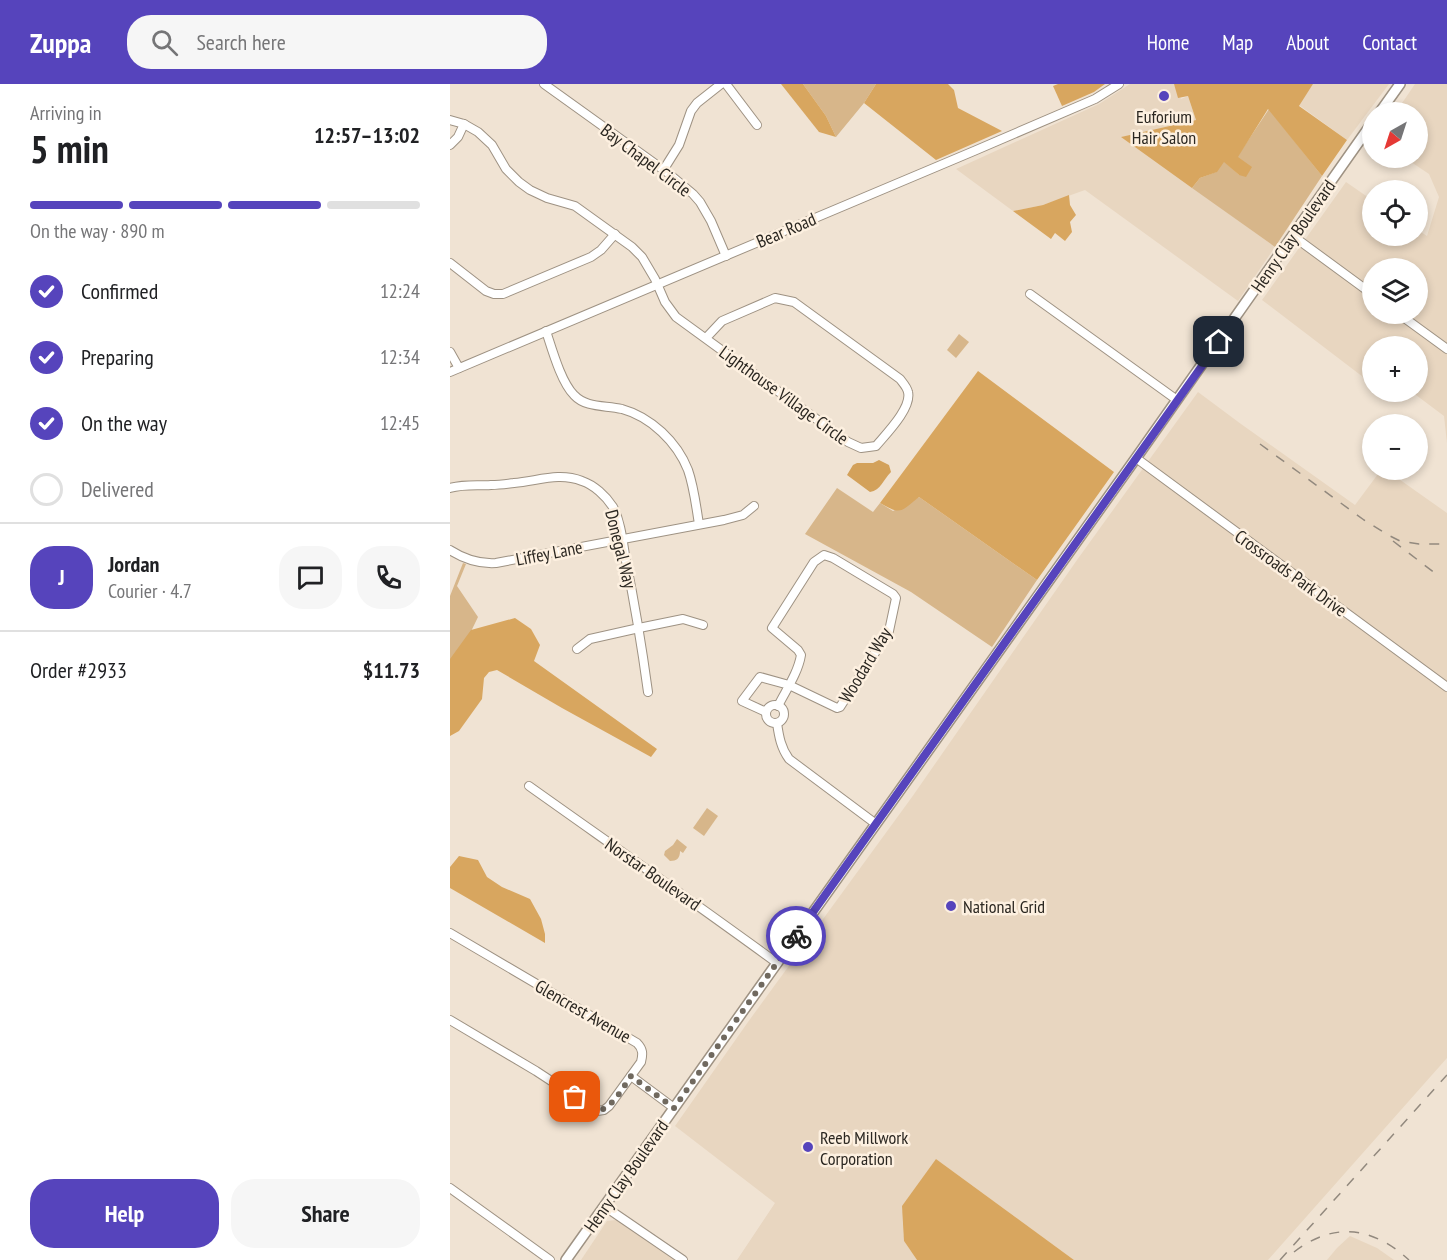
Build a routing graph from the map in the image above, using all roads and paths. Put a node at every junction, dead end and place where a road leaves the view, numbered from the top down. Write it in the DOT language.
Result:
graph roads {
  1 [pos="544,84"];
  2 [pos="721,84"];
  3 [pos="726,84"];
  4 [pos="1119,84"];
  5 [pos="1400,84"];
  6 [pos="1387,102"];
  7 [pos="450,120"];
  8 [pos="464,124"];
  9 [pos="757,125"];
  10 [pos="1362,137"];
  11 [pos="450,145"];
  12 [pos="664,169"];
  13 [pos="615,234"];
  14 [pos="1293,236"];
  15 [pos="726,256"];
  16 [pos="450,263"];
  17 [pos="657,285"];
  18 [pos="1362,287"];
  19 [pos="1030,294"];
  20 [pos="1413,324"];
  21 [pos="546,331"];
  22 [pos="706,338"];
  23 [pos="1447,349"];
  24 [pos="450,352"];
  25 [pos="459,368"];
  26 [pos="450,372"];
  27 [pos="1177,400"];
  28 [pos="1136,458"];
  29 [pos="450,488"];
  30 [pos="754,506"];
  31 [pos="699,525"];
  32 [pos="622,539"];
  33 [pos="450,550"];
  34 [pos="703,625"];
  35 [pos="639,628"];
  36 [pos="577,649"];
  37 [pos="789,685"];
  38 [pos="1447,687"];
  39 [pos="648,692"];
  40 [pos="778,706"];
  41 [pos="766,712"];
  42 [pos="777,723"];
  43 [pos="529,786"];
  44 [pos="876,824"];
  45 [pos="450,933"];
  46 [pos="777,963"];
  47 [pos="450,1020"];
  48 [pos="631,1076"];
  49 [pos="674,1108"];
  50 [pos="450,1188"];
  51 [pos="604,1206"];
  52 [pos="550,1260"];
  53 [pos="566,1260"];
  54 [pos="683,1260"];
  1 -- 12 [label="street, Bay Chapel Circle"];
  2 -- 12 [label="street"];
  3 -- 9 [label="street"];
  4 -- 15 [label="street, Bear Road"];
  5 -- 6 [label="main road"];
  7 -- 8 [label="street"];
  8 -- 11 [label="street"];
  8 -- 13 [label="street, Lighthouse Village Circle"];
  10 -- 14 [label="main road, Henry Clay Boulevard"];
  12 -- 15 [label="street, Bay Chapel Circle"];
  13 -- 16 [label="street"];
  13 -- 17 [label="street, Lighthouse Village Circle"];
  14 -- 18 [label="street"];
  14 -- 27 [label="main road, Henry Clay Boulevard"];
  15 -- 17 [label="street, Bear Road"];
  17 -- 21 [label="street, Bear Road"];
  17 -- 22 [label="street, Lighthouse Village Circle"];
  19 -- 27 [label="street"];
  20 -- 23 [label="street"];
  21 -- 25 [label="street, Bear Road"];
  21 -- 31 [label="street"];
  22 -- 22 [label="street, Lighthouse Village Circle"];
  24 -- 25 [label="street"];
  25 -- 26 [label="street, Bear Road"];
  27 -- 28 [label="main road, Henry Clay Boulevard"];
  28 -- 38 [label="street, Crossroads Park Drive"];
  28 -- 44 [label="main road, Henry Clay Boulevard"];
  29 -- 32 [label="street, Donegal Way"];
  30 -- 31 [label="street, Liffey Lane"];
  31 -- 32 [label="street, Liffey Lane"];
  32 -- 33 [label="street, Liffey Lane"];
  32 -- 35 [label="street, Donegal Way"];
  34 -- 35 [label="street"];
  35 -- 36 [label="street"];
  35 -- 39 [label="street, Donegal Way"];
  37 -- 37 [label="street, Woodard Way"];
  37 -- 40 [label="street, Woodard Way"];
  37 -- 41 [label="street, Woodard Way"];
  40 -- 41 [label="street"];
  40 -- 42 [label="street, Woodard Way"];
  41 -- 42 [label="street, Woodard Way"];
  42 -- 44 [label="street, Woodard Way"];
  43 -- 46 [label="street, Norstar Boulevard"];
  44 -- 46 [label="main road, Henry Clay Boulevard"];
  45 -- 48 [label="street, Glencrest Avenue"];
  46 -- 49 [label="main road, Henry Clay Boulevard"];
  47 -- 48 [label="street"];
  48 -- 49 [label="street"];
  49 -- 51 [label="main road, Henry Clay Boulevard"];
  50 -- 52 [label="street"];
  51 -- 53 [label="main road, Henry Clay Boulevard"];
  51 -- 54 [label="street"];
}
